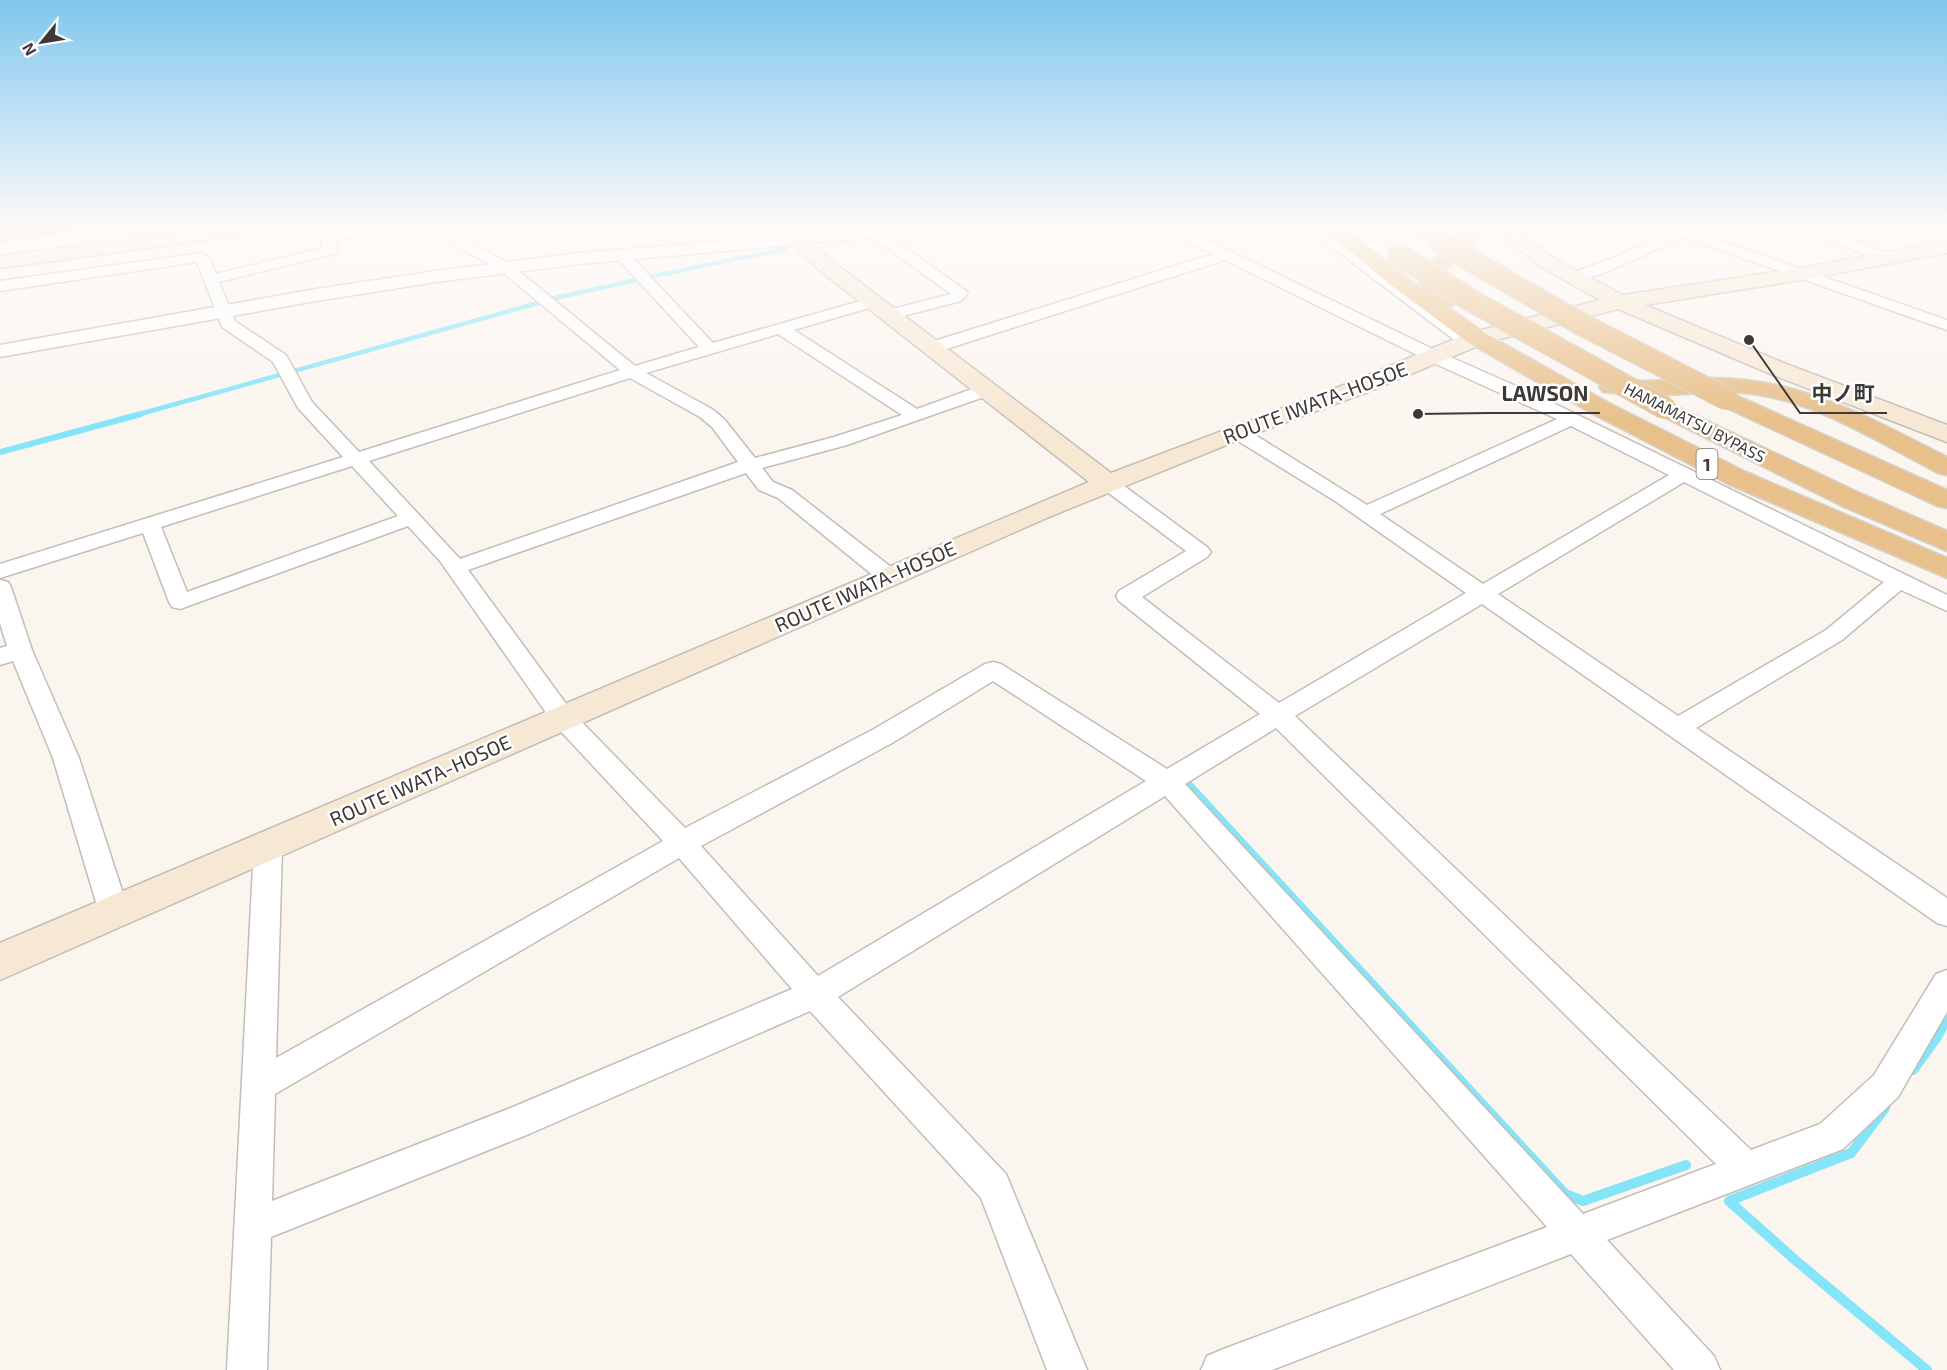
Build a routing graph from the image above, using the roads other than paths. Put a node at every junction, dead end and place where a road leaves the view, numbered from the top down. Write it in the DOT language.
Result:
graph roads {
  1 [pos="217,293"];
  2 [pos="337,293"];
  3 [pos="537,293"];
  4 [pos="657,293"];
  5 [pos="862,293"];
  6 [pos="960,293"];
  7 [pos="1106,293"];
  8 [pos="1304,293"];
  9 [pos="1411,293"];
  10 [pos="1414,293"];
  11 [pos="1436,293"];
  12 [pos="1459,293"];
  13 [pos="1525,293"];
  14 [pos="1602,293"];
  15 [pos="1679,293"];
  16 [pos="1855,293"];
  17 [pos="1620,302"];
  18 [pos="882,308"];
  19 [pos="224,312"];
  20 [pos="1947,325"];
  21 [pos="781,329"];
  22 [pos="1478,338"];
  23 [pos="934,347"];
  24 [pos="710,349"];
  25 [pos="0,351"];
  26 [pos="1433,356"];
  27 [pos="633,373"];
  28 [pos="989,390"];
  29 [pos="916,416"];
  30 [pos="1571,419"];
  31 [pos="1237,432"];
  32 [pos="1947,434"];
  33 [pos="357,460"];
  34 [pos="748,465"];
  35 [pos="1947,467"];
  36 [pos="1684,474"];
  37 [pos="1109,484"];
  38 [pos="1947,500"];
  39 [pos="1366,513"];
  40 [pos="411,518"];
  41 [pos="150,525"];
  42 [pos="1947,542"];
  43 [pos="454,568"];
  44 [pos="1947,569"];
  45 [pos="0,571"];
  46 [pos="888,576"];
  47 [pos="1899,580"];
  48 [pos="0,587"];
  49 [pos="1482,594"];
  50 [pos="1947,604"];
  51 [pos="10,653"];
  52 [pos="1278,715"];
  53 [pos="563,718"];
  54 [pos="1676,728"];
  55 [pos="1168,783"];
  56 [pos="682,843"];
  57 [pos="268,847"];
  58 [pos="114,912"];
  59 [pos="1947,914"];
  60 [pos="0,962"];
  61 [pos="1947,984"];
  62 [pos="815,994"];
  63 [pos="259,1084"];
  64 [pos="1746,1169"];
  65 [pos="254,1226"];
  66 [pos="1578,1233"];
  67 [pos="247,1370"];
  68 [pos="1067,1370"];
  69 [pos="1221,1370"];
  70 [pos="1700,1370"];
  1 -- 19 [label="street"];
  2 -- 19 [label="street"];
  3 -- 27 [label="street"];
  4 -- 24 [label="street"];
  5 -- 18 [label="main road"];
  6 -- 18 [label="street"];
  7 -- 23 [label="street"];
  8 -- 26 [label="street"];
  9 -- 22 [label="street"];
  10 -- 22 [label="highway, 1"];
  11 -- 22 [label="highway, 1"];
  12 -- 42 [label="highway, HAMAMATSU BYPASS / 1, bridge"];
  13 -- 38 [label="highway, HAMAMATSU BYPASS, bridge"];
  14 -- 17 [label="main road"];
  15 -- 17 [label="main road, ROUTE IWATA-HOSOE"];
  16 -- 20 [label="street"];
  17 -- 22 [label="main road, ROUTE IWATA-HOSOE"];
  17 -- 32 [label="main road"];
  18 -- 21 [label="street"];
  18 -- 23 [label="main road"];
  19 -- 25 [label="street"];
  19 -- 33 [label="street"];
  21 -- 24 [label="street"];
  21 -- 29 [label="street"];
  22 -- 26 [label="main road, ROUTE IWATA-HOSOE"];
  22 -- 35 [label="highway, 1"];
  22 -- 44 [label="highway, 1"];
  23 -- 28 [label="main road"];
  24 -- 27 [label="street"];
  26 -- 30 [label="street"];
  26 -- 31 [label="main road, ROUTE IWATA-HOSOE"];
  27 -- 33 [label="street"];
  27 -- 34 [label="street"];
  28 -- 29 [label="street"];
  28 -- 37 [label="main road"];
  29 -- 34 [label="street"];
  30 -- 36 [label="street"];
  30 -- 39 [label="street"];
  31 -- 37 [label="main road, ROUTE IWATA-HOSOE"];
  31 -- 39 [label="street"];
  33 -- 40 [label="street"];
  33 -- 41 [label="street"];
  34 -- 43 [label="street"];
  34 -- 46 [label="street"];
  36 -- 47 [label="street"];
  36 -- 49 [label="street"];
  37 -- 46 [label="main road, ROUTE IWATA-HOSOE"];
  37 -- 52 [label="street"];
  39 -- 49 [label="street"];
  40 -- 41 [label="street"];
  40 -- 43 [label="street"];
  41 -- 45 [label="street"];
  43 -- 53 [label="street"];
  46 -- 53 [label="main road, ROUTE IWATA-HOSOE"];
  47 -- 50 [label="street"];
  47 -- 54 [label="street"];
  48 -- 51 [label="street"];
  49 -- 52 [label="street"];
  49 -- 54 [label="street"];
  51 -- 58 [label="street"];
  52 -- 55 [label="street"];
  52 -- 64 [label="street"];
  53 -- 56 [label="street"];
  53 -- 57 [label="main road, ROUTE IWATA-HOSOE"];
  54 -- 59 [label="street"];
  55 -- 56 [label="street"];
  55 -- 62 [label="street"];
  55 -- 66 [label="street"];
  56 -- 62 [label="street"];
  56 -- 63 [label="street"];
  57 -- 58 [label="main road, ROUTE IWATA-HOSOE"];
  57 -- 63 [label="street"];
  58 -- 60 [label="main road, ROUTE IWATA-HOSOE"];
  61 -- 64 [label="street"];
  62 -- 65 [label="street"];
  62 -- 68 [label="street"];
  63 -- 65 [label="street"];
  64 -- 66 [label="street"];
  65 -- 67 [label="street"];
  66 -- 69 [label="street"];
  66 -- 70 [label="street"];
}
